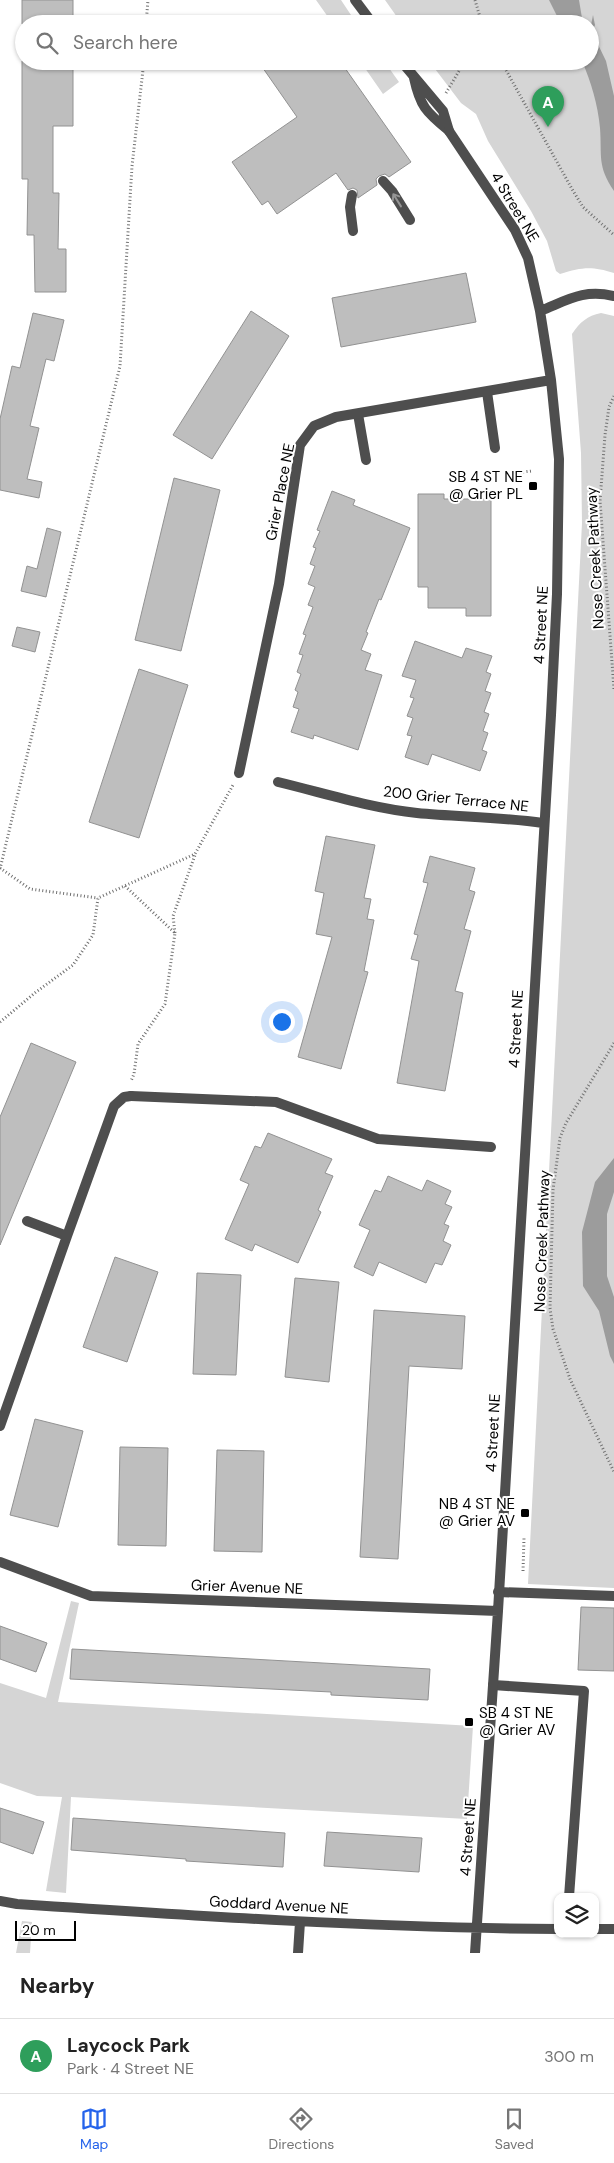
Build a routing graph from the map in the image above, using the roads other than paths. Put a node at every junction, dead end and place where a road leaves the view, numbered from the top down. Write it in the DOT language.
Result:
graph roads {
  1 [pos="355,0"];
  2 [pos="366,15"];
  3 [pos="408,70"];
  4 [pos="383,181"];
  5 [pos="352,195"];
  6 [pos="410,220"];
  7 [pos="353,231"];
  8 [pos="614,296"];
  9 [pos="540,311"];
  10 [pos="551,380"];
  11 [pos="487,392"];
  12 [pos="358,414"];
  13 [pos="495,448"];
  14 [pos="366,460"];
  15 [pos="240,773"];
  16 [pos="278,782"];
  17 [pos="543,823"];
  18 [pos="491,1147"];
  19 [pos="27,1221"];
  20 [pos="67,1236"];
  21 [pos="0,1426"];
  22 [pos="0,1562"];
  23 [pos="498,1592"];
  24 [pos="614,1596"];
  25 [pos="498,1612"];
  26 [pos="493,1685"];
  27 [pos="569,1893"];
  28 [pos="0,1901"];
  29 [pos="300,1922"];
  30 [pos="476,1928"];
  31 [pos="554,1929"];
  32 [pos="599,1929"];
  33 [pos="614,1929"];
  34 [pos="298,1953"];
  35 [pos="475,1953"];
  1 -- 2 [label="street"];
  3 -- 9 [label="street, 4 Street NE"];
  6 -- 4 [label="street, one-way"];
  5 -- 7 [label="street"];
  8 -- 9 [label="street"];
  9 -- 10 [label="street, 4 Street NE"];
  10 -- 11 [label="street, Grier Place NE"];
  10 -- 17 [label="street, 4 Street NE"];
  11 -- 12 [label="street, Grier Place NE"];
  11 -- 13 [label="street"];
  12 -- 14 [label="street"];
  12 -- 15 [label="street, Grier Place NE"];
  16 -- 17 [label="street, 200 Grier Terrace NE"];
  17 -- 23 [label="street, 4 Street NE"];
  18 -- 20 [label="street"];
  19 -- 20 [label="street"];
  20 -- 21 [label="street"];
  22 -- 25 [label="street, Grier Avenue NE"];
  23 -- 24 [label="street"];
  23 -- 25 [label="street, 4 Street NE"];
  25 -- 26 [label="street, 4 Street NE"];
  26 -- 27 [label="street"];
  26 -- 30 [label="street, 4 Street NE"];
  28 -- 29 [label="street, Goddard Avenue NE"];
  29 -- 30 [label="street, Goddard Avenue NE"];
  29 -- 34 [label="street"];
  30 -- 31 [label="street, Goddard Avenue NE"];
  30 -- 35 [label="street, 4 Street NE"];
  32 -- 33 [label="street"];
}
